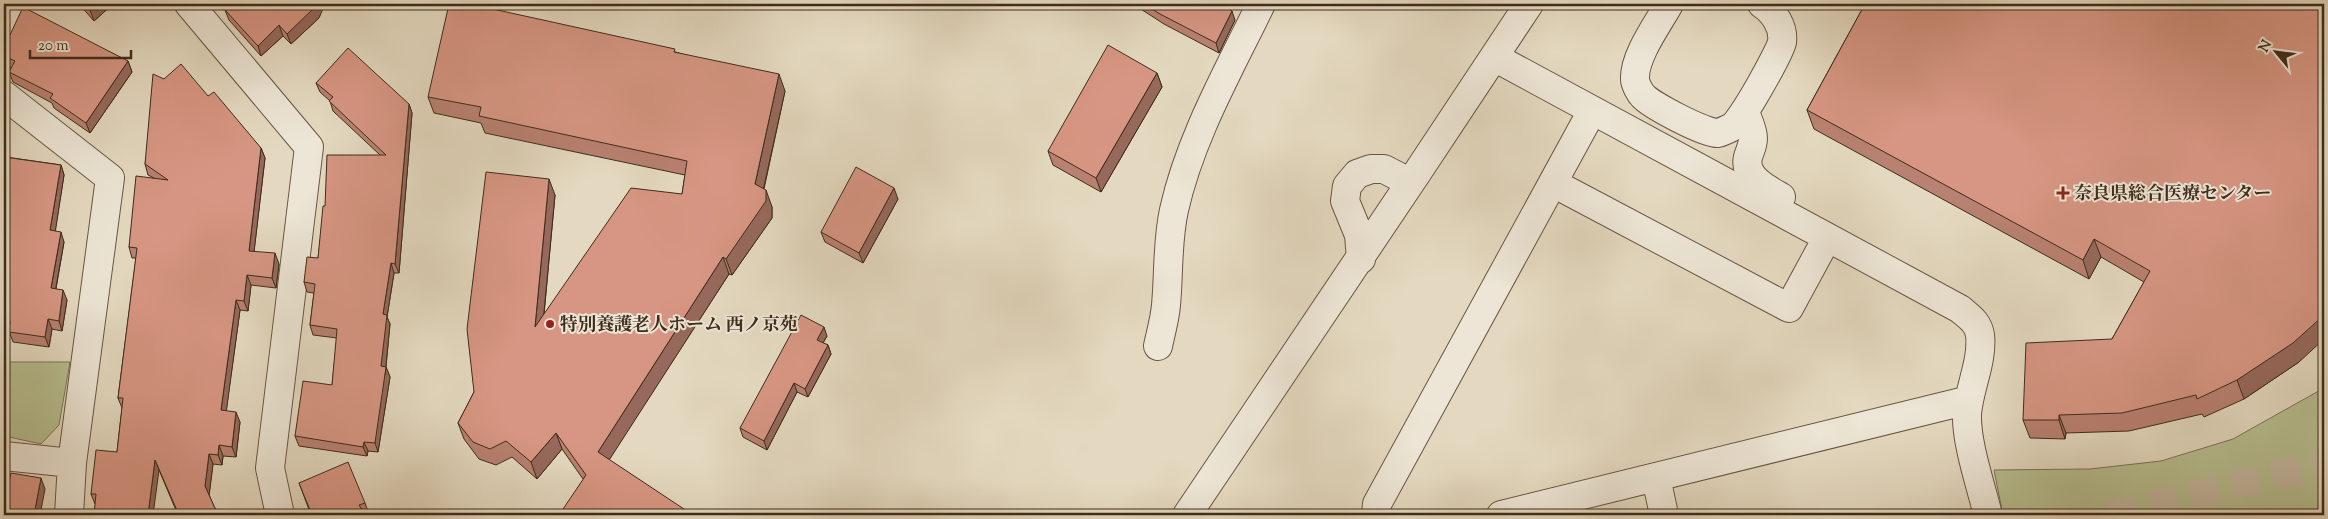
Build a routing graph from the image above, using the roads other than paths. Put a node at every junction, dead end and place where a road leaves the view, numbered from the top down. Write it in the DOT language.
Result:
graph roads {
  1 [pos="16,4"];
  2 [pos="190,4"];
  3 [pos="1261,4"];
  4 [pos="1529,4"];
  5 [pos="1669,4"];
  6 [pos="1762,4"];
  7 [pos="4,34"];
  8 [pos="1494,56"];
  9 [pos="4,95"];
  10 [pos="1592,111"];
  11 [pos="1745,112"];
  12 [pos="1409,182"];
  13 [pos="1553,183"];
  14 [pos="1824,236"];
  15 [pos="1361,259"];
  16 [pos="1158,346"];
  17 [pos="1968,400"];
  18 [pos="4,456"];
  19 [pos="72,463"];
  20 [pos="1656,477"];
  21 [pos="69,515"];
  22 [pos="280,515"];
  23 [pos="1187,515"];
  24 [pos="1376,515"];
  25 [pos="1501,515"];
  26 [pos="1664,515"];
  27 [pos="1988,515"];
  1 -- 7 [label="street"];
  2 -- 22 [label="street"];
  3 -- 16 [label="street"];
  4 -- 8 [label="street"];
  5 -- 11 [label="street"];
  6 -- 11 [label="street"];
  8 -- 10 [label="street"];
  8 -- 12 [label="street"];
  9 -- 19 [label="street"];
  10 -- 13 [label="street"];
  10 -- 14 [label="street"];
  11 -- 14 [label="street"];
  12 -- 15 [label="street"];
  12 -- 15 [label="street"];
  13 -- 14 [label="street"];
  13 -- 24 [label="street"];
  14 -- 17 [label="street"];
  15 -- 23 [label="street"];
  17 -- 20 [label="street"];
  17 -- 27 [label="street"];
  18 -- 19 [label="street"];
  19 -- 21 [label="street"];
  20 -- 25 [label="street"];
  20 -- 26 [label="street"];
}
